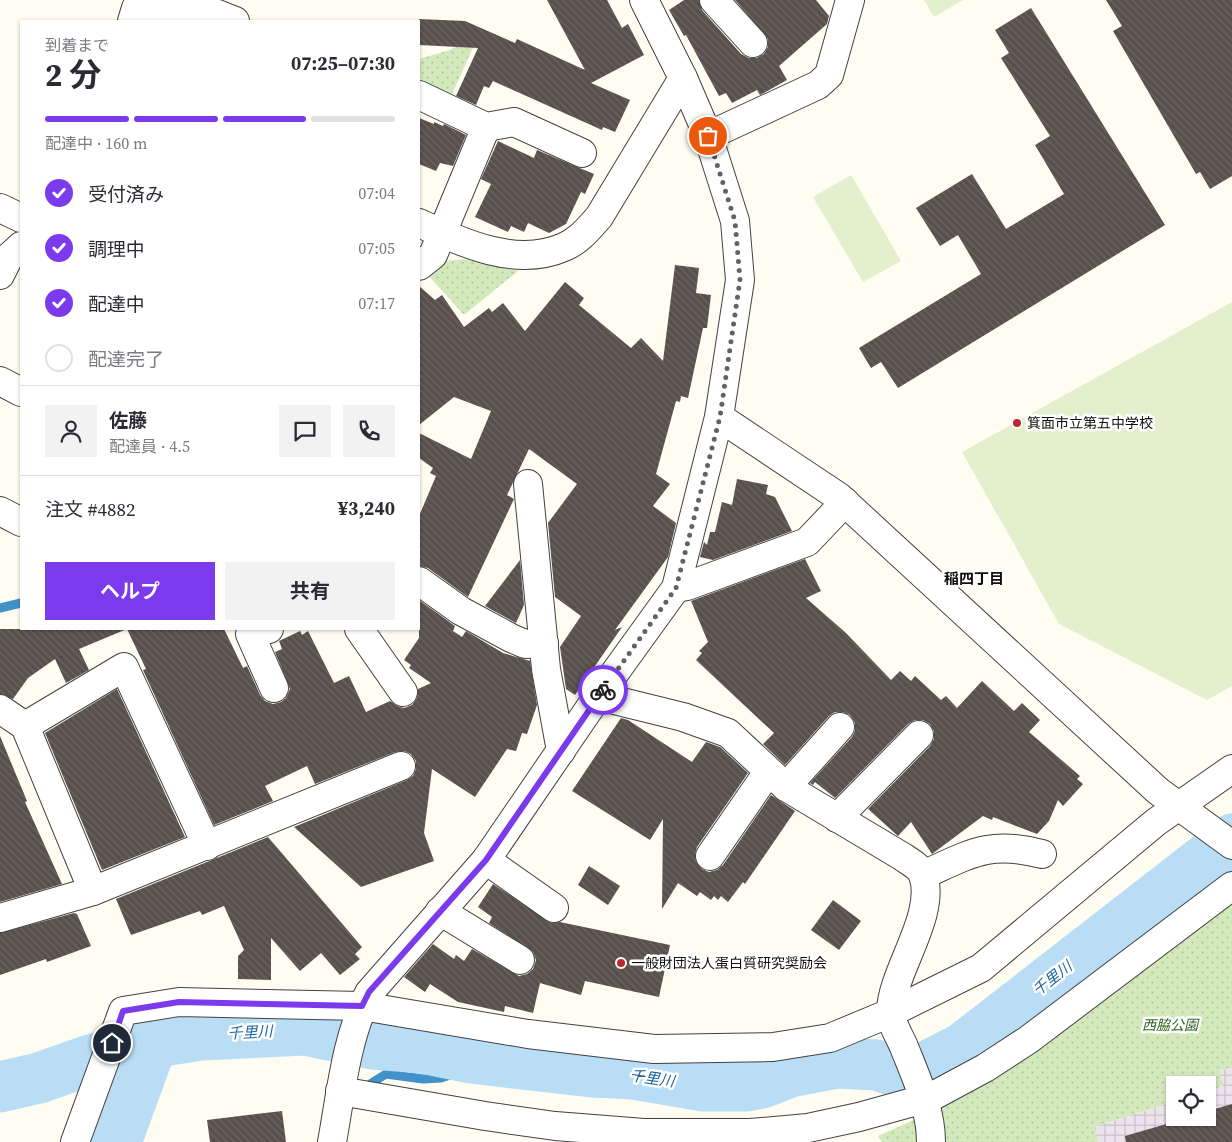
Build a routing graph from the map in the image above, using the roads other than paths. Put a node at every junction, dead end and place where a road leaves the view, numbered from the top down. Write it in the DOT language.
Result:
graph roads {
  1 [pos="644,0"];
  2 [pos="714,0"];
  3 [pos="850,0"];
  4 [pos="132,20"];
  5 [pos="232,20"];
  6 [pos="753,43"];
  7 [pos="683,78"];
  8 [pos="420,95"];
  9 [pos="486,127"];
  10 [pos="708,136"];
  11 [pos="582,153"];
  12 [pos="0,208"];
  13 [pos="20,218"];
  14 [pos="430,228"];
  15 [pos="20,247"];
  16 [pos="420,265"];
  17 [pos="0,276"];
  18 [pos="0,381"];
  19 [pos="20,391"];
  20 [pos="720,417"];
  21 [pos="528,484"];
  22 [pos="845,502"];
  23 [pos="0,511"];
  24 [pos="20,521"];
  25 [pos="420,583"];
  26 [pos="676,588"];
  27 [pos="265,630"];
  28 [pos="360,630"];
  29 [pos="544,643"];
  30 [pos="274,688"];
  31 [pos="403,692"];
  32 [pos="598,696"];
  33 [pos="0,709"];
  34 [pos="25,726"];
  35 [pos="840,727"];
  36 [pos="918,735"];
  37 [pos="561,751"];
  38 [pos="401,766"];
  39 [pos="1232,769"];
  40 [pos="777,779"];
  41 [pos="1183,810"];
  42 [pos="837,818"];
  43 [pos="1232,845"];
  44 [pos="207,846"];
  45 [pos="1042,854"];
  46 [pos="710,856"];
  47 [pos="486,860"];
  48 [pos="922,875"];
  49 [pos="1232,886"];
  50 [pos="93,891"];
  51 [pos="554,908"];
  52 [pos="440,911"];
  53 [pos="0,918"];
  54 [pos="520,960"];
  55 [pos="360,1011"];
  56 [pos="892,1018"];
  57 [pos="341,1087"];
  58 [pos="922,1092"];
  59 [pos="697,1138"];
  60 [pos="76,1142"];
  61 [pos="332,1142"];
  62 [pos="931,1142"];
  1 -- 7 [label="street"];
  2 -- 6 [label="street"];
  3 -- 10 [label="street"];
  4 -- 5 [label="street"];
  7 -- 10 [label="street"];
  7 -- 14 [label="street"];
  8 -- 9 [label="street"];
  9 -- 11 [label="street"];
  9 -- 14 [label="street"];
  10 -- 20 [label="street"];
  12 -- 13 [label="street"];
  14 -- 16 [label="street"];
  15 -- 17 [label="street"];
  18 -- 19 [label="street"];
  20 -- 22 [label="street"];
  20 -- 26 [label="street"];
  21 -- 29 [label="street"];
  22 -- 26 [label="street"];
  22 -- 41 [label="street"];
  23 -- 24 [label="street"];
  25 -- 29 [label="street"];
  26 -- 32 [label="street"];
  27 -- 30 [label="street"];
  28 -- 31 [label="street"];
  29 -- 37 [label="street"];
  32 -- 37 [label="street"];
  32 -- 40 [label="street"];
  33 -- 34 [label="street"];
  34 -- 44 [label="street"];
  34 -- 50 [label="street"];
  35 -- 40 [label="street"];
  36 -- 42 [label="street"];
  37 -- 47 [label="street"];
  38 -- 44 [label="street"];
  39 -- 41 [label="street"];
  40 -- 42 [label="street"];
  40 -- 46 [label="street"];
  41 -- 43 [label="street"];
  41 -- 56 [label="street"];
  42 -- 48 [label="street"];
  44 -- 50 [label="street"];
  45 -- 48 [label="street"];
  47 -- 51 [label="street"];
  47 -- 52 [label="street"];
  48 -- 56 [label="street"];
  49 -- 58 [label="street"];
  50 -- 53 [label="street"];
  52 -- 54 [label="street"];
  52 -- 55 [label="street"];
  55 -- 56 [label="street"];
  55 -- 57 [label="street"];
  55 -- 60 [label="street"];
  56 -- 58 [label="street"];
  57 -- 59 [label="street"];
  57 -- 61 [label="street"];
  58 -- 59 [label="street"];
  58 -- 62 [label="street"];
}
